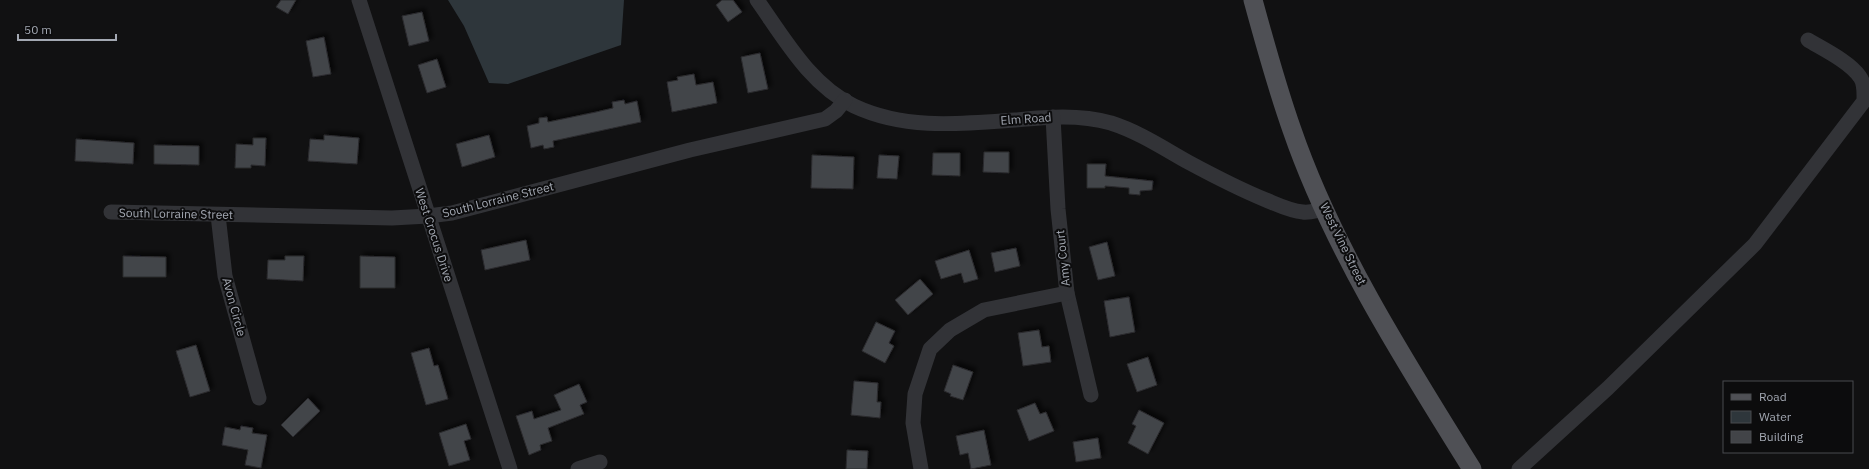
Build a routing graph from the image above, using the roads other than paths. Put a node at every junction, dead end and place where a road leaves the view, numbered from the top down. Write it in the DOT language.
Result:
graph roads {
  1 [pos="358,0"];
  2 [pos="757,0"];
  3 [pos="1253,0"];
  4 [pos="1808,40"];
  5 [pos="844,100"];
  6 [pos="1053,117"];
  7 [pos="1325,209"];
  8 [pos="111,212"];
  9 [pos="218,215"];
  10 [pos="428,216"];
  11 [pos="1066,293"];
  12 [pos="1091,395"];
  13 [pos="258,398"];
  14 [pos="600,462"];
  15 [pos="510,469"];
  16 [pos="578,469"];
  17 [pos="921,469"];
  18 [pos="1472,469"];
  19 [pos="1519,469"];
  1 -- 10 [label="street, West Crocus Drive"];
  2 -- 5 [label="street, Elm Road"];
  3 -- 7 [label="main road, West Vine Street"];
  4 -- 19 [label="street"];
  5 -- 6 [label="street, Elm Road"];
  5 -- 10 [label="street, South Lorraine Street"];
  6 -- 7 [label="street, Elm Road"];
  6 -- 11 [label="street, Amy Court"];
  7 -- 18 [label="main road, West Vine Street"];
  8 -- 9 [label="street, South Lorraine Street"];
  9 -- 10 [label="street, South Lorraine Street"];
  9 -- 13 [label="street, Avon Circle"];
  10 -- 15 [label="street, West Crocus Drive"];
  11 -- 12 [label="street, Amy Court"];
  11 -- 17 [label="street"];
  14 -- 16 [label="street"];
}
